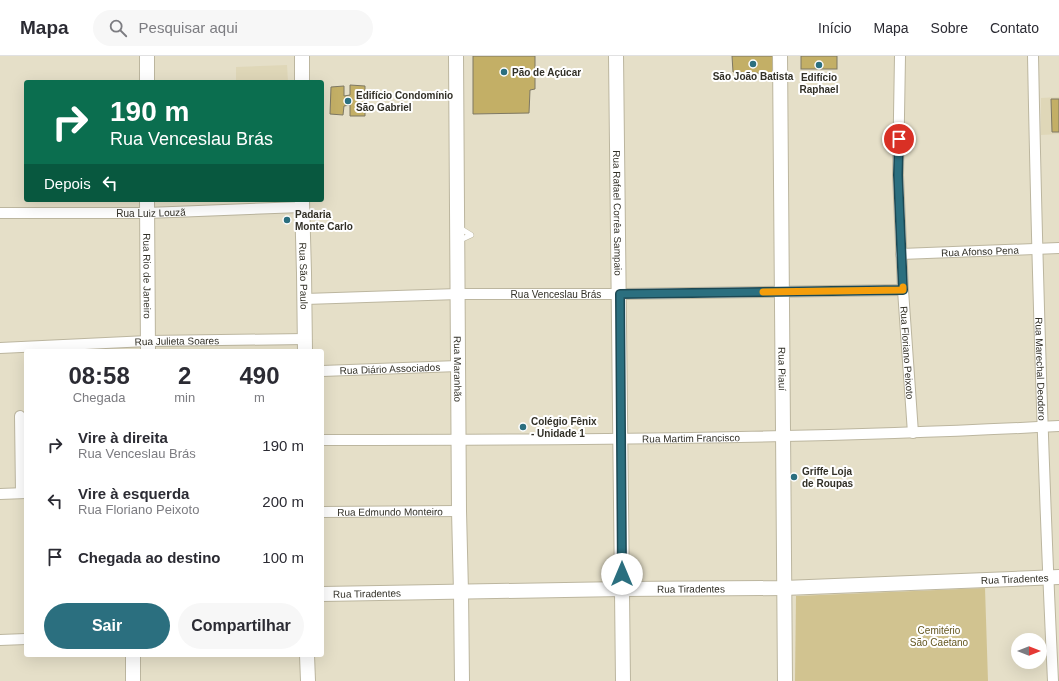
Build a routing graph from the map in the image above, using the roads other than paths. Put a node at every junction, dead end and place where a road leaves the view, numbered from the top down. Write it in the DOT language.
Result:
graph roads {
  1 [pos="147,56"];
  2 [pos="302,56"];
  3 [pos="456,56"];
  4 [pos="616,56"];
  5 [pos="780,56"];
  6 [pos="900,56"];
  7 [pos="1033,56"];
  8 [pos="147,80"];
  9 [pos="302,80"];
  10 [pos="302,204"];
  11 [pos="147,206"];
  12 [pos="0,213"];
  13 [pos="1059,248"];
  14 [pos="1037,249"];
  15 [pos="901,254"];
  16 [pos="903,290"];
  17 [pos="782,292"];
  18 [pos="458,294"];
  19 [pos="620,294"];
  20 [pos="305,299"];
  21 [pos="305,345"];
  22 [pos="148,346"];
  23 [pos="0,348"];
  24 [pos="458,366"];
  25 [pos="324,371"];
  26 [pos="20,416"];
  27 [pos="1059,426"];
  28 [pos="1044,427"];
  29 [pos="913,433"];
  30 [pos="783,436"];
  31 [pos="621,438"];
  32 [pos="324,440"];
  33 [pos="459,440"];
  34 [pos="24,493"];
  35 [pos="0,494"];
  36 [pos="459,511"];
  37 [pos="324,512"];
  38 [pos="1054,578"];
  39 [pos="784,588"];
  40 [pos="622,589"];
  41 [pos="461,592"];
  42 [pos="324,594"];
  43 [pos="24,639"];
  44 [pos="0,640"];
  45 [pos="133,657"];
  46 [pos="307,657"];
  47 [pos="133,681"];
  48 [pos="308,681"];
  49 [pos="462,681"];
  50 [pos="623,681"];
  51 [pos="785,681"];
  52 [pos="1053,681"];
  1 -- 8 [label="street"];
  2 -- 9 [label="street"];
  3 -- 18 [label="street, Rua Maranhão"];
  4 -- 19 [label="street, Rua Rafael Corrêa Sampaio"];
  5 -- 17 [label="street, Rua Piauí"];
  6 -- 15 [label="street, Rua Floriano Peixoto"];
  7 -- 14 [label="street, Rua Marechal Deodoro"];
  10 -- 11 [label="street, Rua Luiz Louzã"];
  10 -- 20 [label="street, Rua São Paulo"];
  11 -- 12 [label="street, Rua Luiz Louzã"];
  11 -- 22 [label="street, Rua Rio de Janeiro"];
  13 -- 14 [label="street, Rua Afonso Pena"];
  14 -- 15 [label="street, Rua Afonso Pena"];
  14 -- 28 [label="street, Rua Marechal Deodoro"];
  15 -- 16 [label="street, Rua Floriano Peixoto"];
  16 -- 17 [label="street, Rua Venceslau Brás"];
  16 -- 29 [label="street, Rua Floriano Peixoto"];
  17 -- 19 [label="street, Rua Venceslau Brás"];
  17 -- 30 [label="street, Rua Piauí"];
  18 -- 19 [label="street, Rua Venceslau Brás"];
  18 -- 20 [label="street, Rua Venceslau Brás"];
  18 -- 24 [label="street, Rua Maranhão"];
  19 -- 31 [label="street, Rua Rafael Corrêa Sampaio"];
  20 -- 21 [label="street, Rua São Paulo"];
  21 -- 22 [label="street, Rua Julieta Soares"];
  22 -- 23 [label="street, Rua Julieta Soares"];
  24 -- 25 [label="street, Rua Diário Associados"];
  24 -- 33 [label="street, Rua Maranhão"];
  26 -- 34 [label="street"];
  27 -- 28 [label="street, Rua Martim Francisco"];
  28 -- 29 [label="street, Rua Martim Francisco"];
  28 -- 38 [label="street, Rua Marechal Deodoro"];
  29 -- 30 [label="street, Rua Martim Francisco"];
  30 -- 31 [label="street, Rua Martim Francisco"];
  30 -- 39 [label="street, Rua Piauí"];
  31 -- 33 [label="street, Rua Martim Francisco"];
  31 -- 40 [label="street, Rua Rafael Corrêa Sampaio"];
  32 -- 33 [label="street, Rua Martim Francisco"];
  33 -- 36 [label="street, Rua Maranhão"];
  34 -- 35 [label="street"];
  36 -- 37 [label="street, Rua Edmundo Monteiro"];
  36 -- 41 [label="street, Rua Maranhão"];
  38 -- 39 [label="street, Rua Tiradentes"];
  38 -- 52 [label="street, Rua Marechal Deodoro"];
  39 -- 40 [label="street, Rua Tiradentes"];
  39 -- 51 [label="street, Rua Piauí"];
  40 -- 41 [label="street, Rua Tiradentes"];
  40 -- 50 [label="street, Rua Rafael Corrêa Sampaio"];
  41 -- 42 [label="street, Rua Tiradentes"];
  41 -- 49 [label="street, Rua Maranhão"];
  43 -- 44 [label="street"];
  45 -- 47 [label="street"];
  46 -- 48 [label="street"];
}
